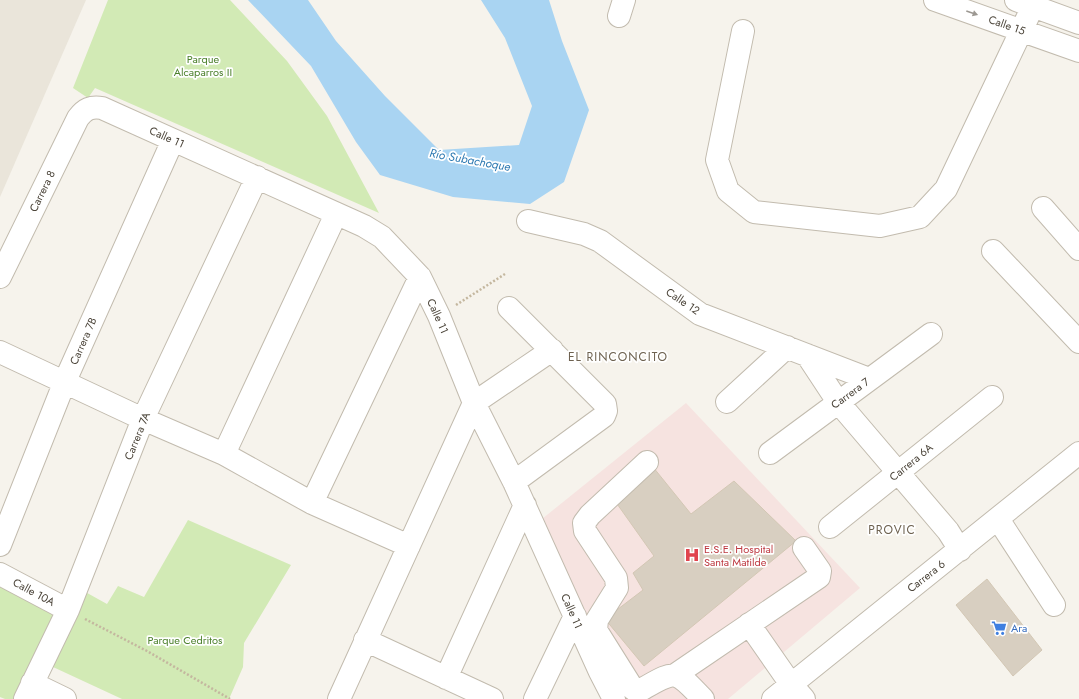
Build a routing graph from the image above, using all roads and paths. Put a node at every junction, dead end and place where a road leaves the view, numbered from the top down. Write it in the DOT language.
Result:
graph roads {
  1 [pos="935,0"];
  2 [pos="1025,3"];
  3 [pos="1079,23"];
  4 [pos="1022,30"];
  5 [pos="743,31"];
  6 [pos="1079,51"];
  7 [pos="88,108"];
  8 [pos="172,140"];
  9 [pos="256,176"];
  10 [pos="1043,208"];
  11 [pos="336,214"];
  12 [pos="528,221"];
  13 [pos="1079,249"];
  14 [pos="993,251"];
  15 [pos="504,274"];
  16 [pos="0,277"];
  17 [pos="420,277"];
  18 [pos="509,308"];
  19 [pos="439,316"];
  20 [pos="931,334"];
  21 [pos="1079,342"];
  22 [pos="787,347"];
  23 [pos="552,350"];
  24 [pos="0,352"];
  25 [pos="807,355"];
  26 [pos="869,379"];
  27 [pos="65,381"];
  28 [pos="992,397"];
  29 [pos="727,402"];
  30 [pos="838,402"];
  31 [pos="474,403"];
  32 [pos="143,419"];
  33 [pos="770,453"];
  34 [pos="1079,453"];
  35 [pos="224,454"];
  36 [pos="647,462"];
  37 [pos="899,472"];
  38 [pos="514,482"];
  39 [pos="312,502"];
  40 [pos="525,506"];
  41 [pos="998,519"];
  42 [pos="830,527"];
  43 [pos="0,545"];
  44 [pos="408,546"];
  45 [pos="804,548"];
  46 [pos="960,550"];
  47 [pos="0,574"];
  48 [pos="1054,605"];
  49 [pos="68,610"];
  50 [pos="575,616"];
  51 [pos="749,624"];
  52 [pos="365,640"];
  53 [pos="675,675"];
  54 [pos="446,678"];
  55 [pos="28,691"];
  56 [pos="797,691"];
  57 [pos="65,699"];
  58 [pos="230,699"];
  59 [pos="339,699"];
  60 [pos="492,699"];
  61 [pos="535,699"];
  62 [pos="614,699"];
  63 [pos="704,699"];
  64 [pos="772,699"];
  1 -- 4 [label="street, Calle 15, one-way"];
  2 -- 3 [label="street"];
  2 -- 4 [label="street"];
  4 -- 5 [label="street"];
  4 -- 6 [label="street, Calle 15"];
  7 -- 8 [label="street, Calle 11"];
  7 -- 16 [label="street, Carrera 8"];
  8 -- 9 [label="street, Calle 11"];
  8 -- 27 [label="street, Carrera 7B"];
  9 -- 11 [label="street, Calle 11"];
  9 -- 32 [label="street, Carrera 7A"];
  10 -- 13 [label="street"];
  11 -- 17 [label="street, Calle 11"];
  11 -- 35 [label="street"];
  12 -- 22 [label="street, Calle 12"];
  14 -- 21 [label="street"];
  15 -- 19 [label="path"];
  17 -- 19 [label="street, Calle 11"];
  17 -- 39 [label="street"];
  18 -- 23 [label="street"];
  19 -- 31 [label="street, Calle 11"];
  20 -- 26 [label="street, Carrera 7"];
  22 -- 25 [label="street, Calle 12"];
  22 -- 29 [label="street"];
  23 -- 31 [label="street"];
  23 -- 38 [label="street"];
  24 -- 27 [label="street"];
  25 -- 26 [label="street, Calle 12"];
  25 -- 30 [label="street"];
  26 -- 30 [label="street, Carrera 7"];
  27 -- 32 [label="street"];
  27 -- 43 [label="street, Carrera 7B"];
  28 -- 37 [label="street, Carrera 6A"];
  30 -- 33 [label="street, Carrera 7"];
  30 -- 37 [label="street"];
  31 -- 38 [label="street, Calle 11"];
  31 -- 44 [label="street"];
  32 -- 35 [label="street"];
  32 -- 49 [label="street, Carrera 7A"];
  34 -- 41 [label="street, Carrera 6"];
  35 -- 39 [label="street"];
  36 -- 53 [label="street"];
  37 -- 42 [label="street, Carrera 6A"];
  37 -- 46 [label="street"];
  38 -- 40 [label="street, Calle 11"];
  39 -- 44 [label="street"];
  40 -- 50 [label="street, Calle 11"];
  40 -- 54 [label="street"];
  41 -- 46 [label="street, Carrera 6"];
  41 -- 48 [label="street"];
  44 -- 52 [label="street"];
  45 -- 51 [label="street"];
  46 -- 56 [label="street, Carrera 6"];
  47 -- 49 [label="street, Calle 10A"];
  49 -- 55 [label="street, Carrera 7A"];
  49 -- 58 [label="path"];
  50 -- 61 [label="street"];
  50 -- 62 [label="street, Calle 11"];
  51 -- 53 [label="street"];
  51 -- 56 [label="street"];
  52 -- 54 [label="street"];
  52 -- 59 [label="street"];
  53 -- 63 [label="street"];
  54 -- 60 [label="street"];
  55 -- 57 [label="street"];
  56 -- 64 [label="street, Carrera 6"];
}
